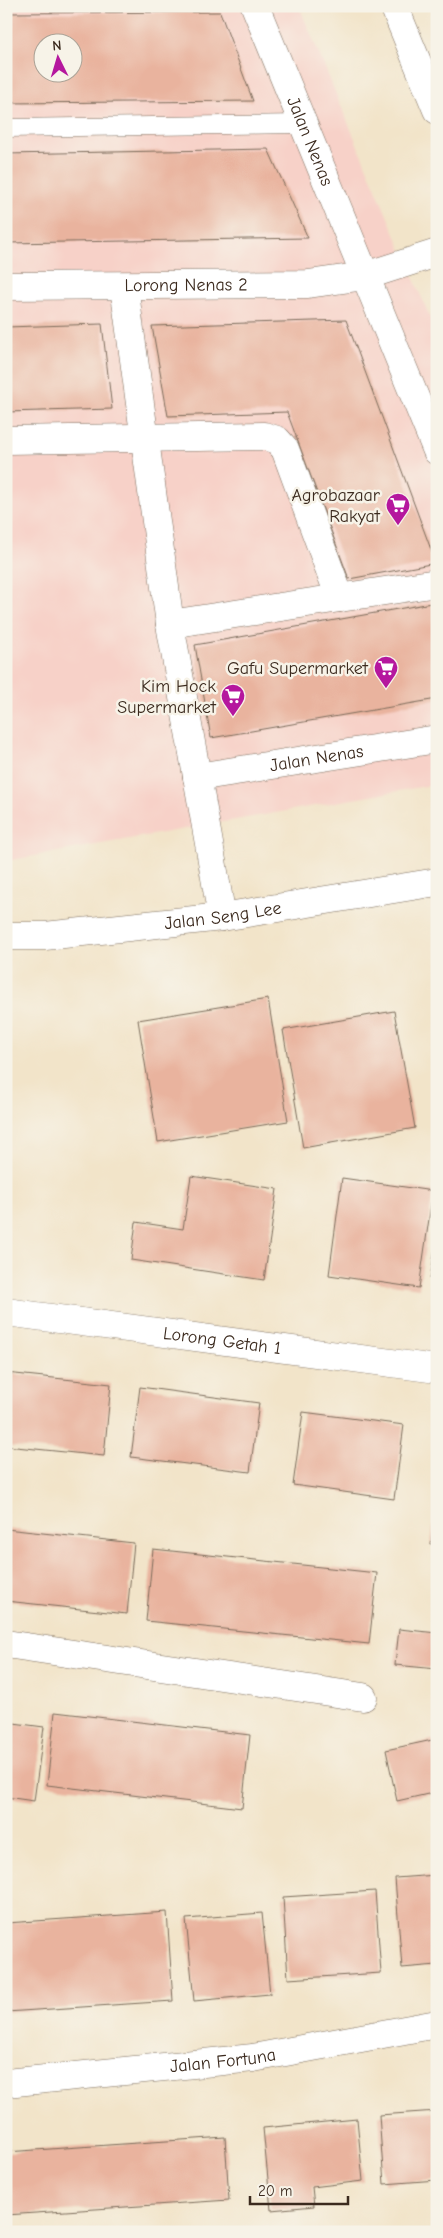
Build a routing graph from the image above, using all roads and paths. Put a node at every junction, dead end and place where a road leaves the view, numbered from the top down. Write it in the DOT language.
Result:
graph roads {
  1 [pos="255,6"];
  2 [pos="394,6"];
  3 [pos="437,110"];
  4 [pos="302,124"];
  5 [pos="6,128"];
  6 [pos="437,253"];
  7 [pos="365,276"];
  8 [pos="6,286"];
  9 [pos="124,286"];
  10 [pos="145,438"];
  11 [pos="6,440"];
  12 [pos="437,451"];
  13 [pos="437,583"];
  14 [pos="340,598"];
  15 [pos="170,624"];
  16 [pos="437,739"];
  17 [pos="197,777"];
  18 [pos="437,882"];
  19 [pos="222,917"];
  20 [pos="6,936"];
  21 [pos="6,1312"];
  22 [pos="437,1369"];
  23 [pos="6,1644"];
  24 [pos="363,1698"];
  25 [pos="437,2024"];
  26 [pos="6,2083"];
  1 -- 4 [label="street, Jalan Nenas"];
  2 -- 3 [label="street"];
  4 -- 5 [label="lane"];
  4 -- 7 [label="street, Jalan Nenas"];
  6 -- 7 [label="street"];
  7 -- 9 [label="street, Lorong Nenas 2"];
  7 -- 12 [label="street, Jalan Nenas"];
  8 -- 9 [label="street, Lorong Nenas 2"];
  9 -- 10 [label="street"];
  10 -- 11 [label="street"];
  10 -- 14 [label="street"];
  10 -- 15 [label="street"];
  13 -- 14 [label="street"];
  14 -- 15 [label="street"];
  15 -- 17 [label="street"];
  16 -- 17 [label="street, Jalan Nenas"];
  17 -- 19 [label="street"];
  18 -- 19 [label="street, Jalan Seng Lee"];
  19 -- 20 [label="street, Jalan Seng Lee"];
  21 -- 22 [label="street, Lorong Getah 1"];
  23 -- 24 [label="street"];
  25 -- 26 [label="street, Jalan Fortuna"];
}
